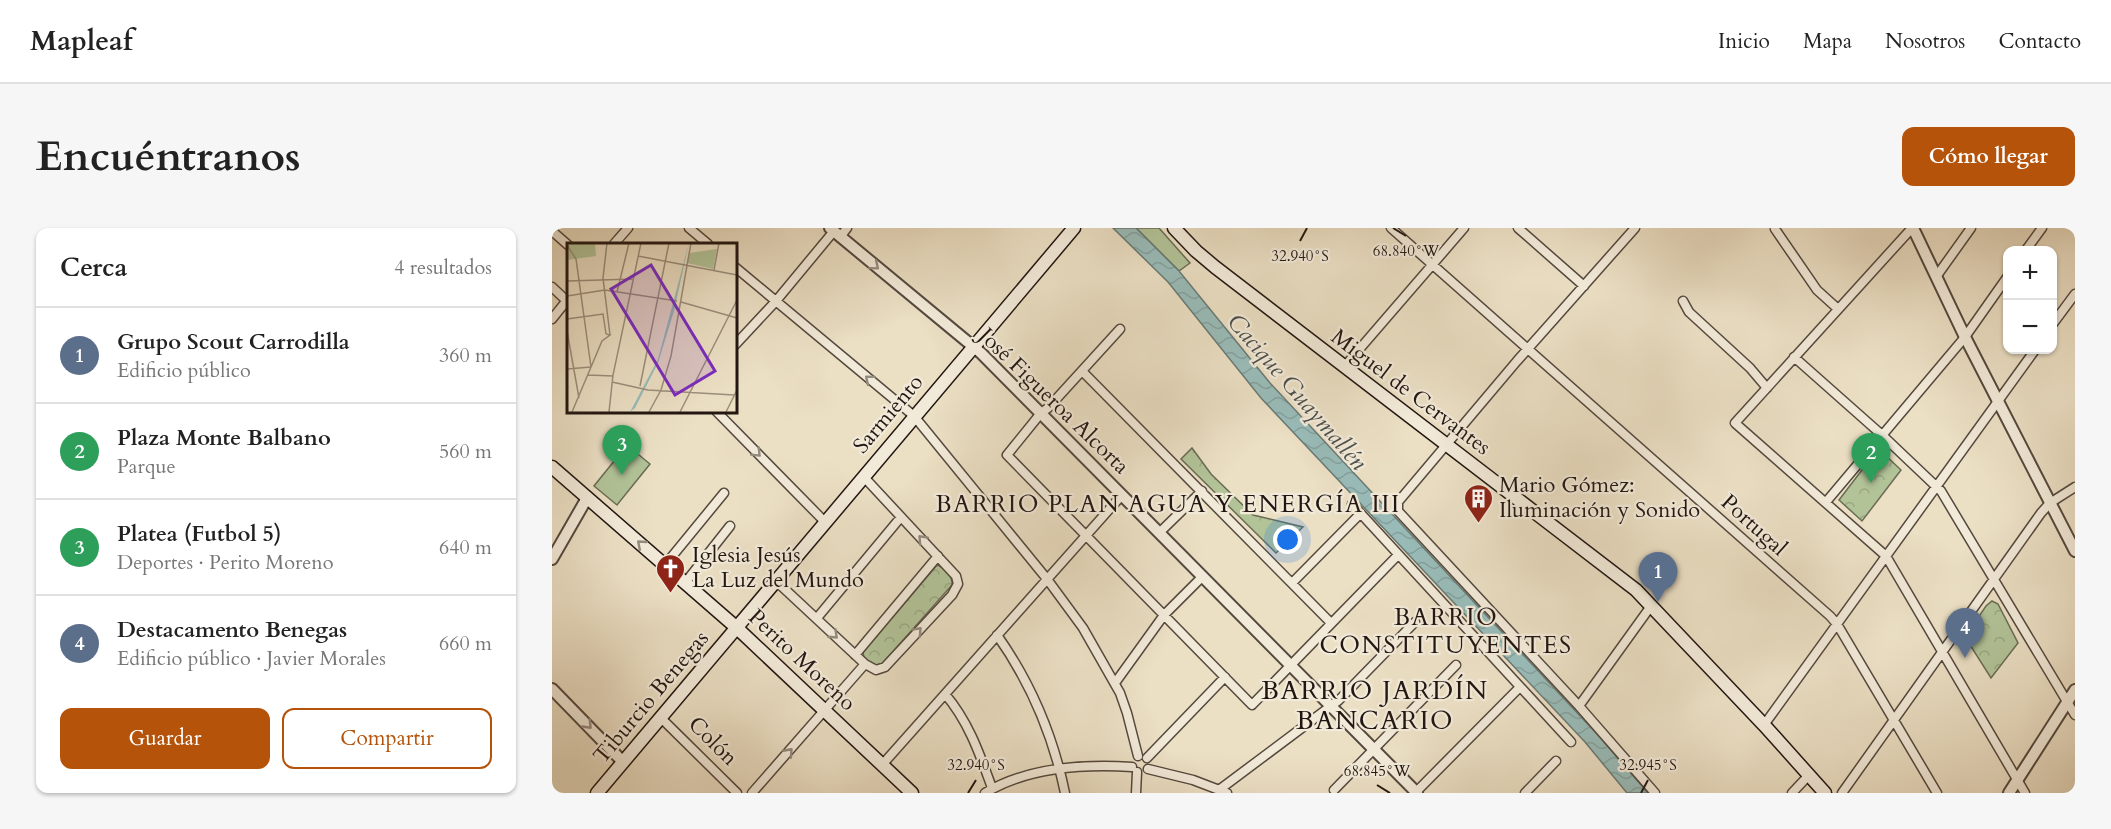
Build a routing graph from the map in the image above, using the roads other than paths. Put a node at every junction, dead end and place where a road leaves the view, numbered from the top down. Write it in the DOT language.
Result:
graph roads {
  1 [pos="628,228"];
  2 [pos="689,228"];
  3 [pos="1074,228"];
  4 [pos="1174,228"];
  5 [pos="1391,228"];
  6 [pos="1464,228"];
  7 [pos="1518,228"];
  8 [pos="1635,228"];
  9 [pos="1912,228"];
  10 [pos="1971,228"];
  11 [pos="2042,228"];
  12 [pos="1775,229"];
  13 [pos="552,231"];
  14 [pos="838,231"];
  15 [pos="615,243"];
  16 [pos="707,243"];
  17 [pos="567,244"];
  18 [pos="2029,246"];
  19 [pos="1432,264"];
  20 [pos="736,268"];
  21 [pos="1936,277"];
  22 [pos="2003,282"];
  23 [pos="1584,286"];
  24 [pos="552,287"];
  25 [pos="2075,294"];
  26 [pos="567,300"];
  27 [pos="776,301"];
  28 [pos="1683,301"];
  29 [pos="567,302"];
  30 [pos="1838,309"];
  31 [pos="2057,318"];
  32 [pos="552,319"];
  33 [pos="1120,329"];
  34 [pos="1965,337"];
  35 [pos="736,344"];
  36 [pos="972,346"];
  37 [pos="1529,348"];
  38 [pos="2032,354"];
  39 [pos="1794,357"];
  40 [pos="1344,368"];
  41 [pos="1082,371"];
  42 [pos="1767,388"];
  43 [pos="1997,400"];
  44 [pos="717,412"];
  45 [pos="1041,413"];
  46 [pos="914,416"];
  47 [pos="1882,435"];
  48 [pos="1446,444"];
  49 [pos="552,467"];
  50 [pos="863,476"];
  51 [pos="1936,486"];
  52 [pos="2075,487"];
  53 [pos="1202,491"];
  54 [pos="724,493"];
  55 [pos="1122,495"];
  56 [pos="587,498"];
  57 [pos="1826,502"];
  58 [pos="2050,503"];
  59 [pos="1352,504"];
  60 [pos="1360,514"];
  61 [pos="901,517"];
  62 [pos="825,522"];
  63 [pos="730,526"];
  64 [pos="1159,532"];
  65 [pos="1086,535"];
  66 [pos="2075,551"];
  67 [pos="1398,555"];
  68 [pos="938,556"];
  69 [pos="1886,556"];
  70 [pos="552,559"];
  71 [pos="665,565"];
  72 [pos="1202,577"];
  73 [pos="1047,579"];
  74 [pos="1993,579"];
  75 [pos="776,581"];
  76 [pos="685,583"];
  77 [pos="1292,584"];
  78 [pos="1651,606"];
  79 [pos="1164,615"];
  80 [pos="817,618"];
  81 [pos="1415,622"];
  82 [pos="1331,623"];
  83 [pos="1837,624"];
  84 [pos="737,628"];
  85 [pos="997,635"];
  86 [pos="1942,650"];
  87 [pos="855,655"];
  88 [pos="865,664"];
  89 [pos="1456,665"];
  90 [pos="1290,666"];
  91 [pos="1225,677"];
  92 [pos="1115,683"];
  93 [pos="1520,687"];
  94 [pos="552,689"];
  95 [pos="2075,690"];
  96 [pos="945,694"];
  97 [pos="2067,702"];
  98 [pos="1579,706"];
  99 [pos="1330,707"];
  100 [pos="826,711"];
  101 [pos="2075,715"];
  102 [pos="661,718"];
  103 [pos="1893,718"];
  104 [pos="1764,725"];
  105 [pos="1571,742"];
  106 [pos="1373,750"];
  107 [pos="1142,757"];
  108 [pos="1556,761"];
  109 [pos="623,762"];
  110 [pos="882,765"];
  111 [pos="1060,769"];
  112 [pos="1148,769"];
  113 [pos="1135,770"];
  114 [pos="1809,775"];
  115 [pos="2018,780"];
  116 [pos="1334,790"];
  117 [pos="989,791"];
  118 [pos="1223,791"];
  119 [pos="597,793"];
  120 [pos="737,793"];
  121 [pos="752,793"];
  122 [pos="912,793"];
  123 [pos="1065,793"];
  124 [pos="1137,793"];
  125 [pos="1416,793"];
  126 [pos="1525,793"];
  127 [pos="1655,793"];
  128 [pos="1792,793"];
  129 [pos="1826,793"];
  130 [pos="1842,793"];
  131 [pos="1937,793"];
  132 [pos="2009,793"];
  133 [pos="2025,793"];
  1 -- 15 [label="street"];
  2 -- 16 [label="street"];
  3 -- 36 [label="main road, Sarmiento"];
  4 -- 40 [label="main road, Miguel de Cervantes"];
  5 -- 19 [label="street, Portugal"];
  6 -- 19 [label="street"];
  7 -- 23 [label="street"];
  8 -- 23 [label="street"];
  9 -- 21 [label="street"];
  9 -- 30 [label="street"];
  10 -- 21 [label="street"];
  11 -- 18 [label="street"];
  12 -- 30 [label="street"];
  13 -- 17 [label="street"];
  14 -- 27 [label="street"];
  14 -- 36 [label="street, José Figueroa Alcorta, one-way"];
  19 -- 37 [label="street, Portugal"];
  19 -- 40 [label="street"];
  20 -- 27 [label="street"];
  21 -- 34 [label="street"];
  22 -- 34 [label="street"];
  23 -- 37 [label="street"];
  24 -- 26 [label="street"];
  25 -- 31 [label="street"];
  27 -- 35 [label="street"];
  46 -- 27 [label="street, one-way"];
  28 -- 42 [label="street"];
  29 -- 32 [label="street"];
  30 -- 39 [label="street"];
  33 -- 41 [label="street"];
  34 -- 43 [label="street"];
  34 -- 47 [label="street"];
  36 -- 45 [label="street, José Figueroa Alcorta"];
  36 -- 46 [label="main road, Sarmiento"];
  37 -- 48 [label="street"];
  37 -- 83 [label="street, Portugal"];
  38 -- 43 [label="street"];
  39 -- 42 [label="street"];
  39 -- 47 [label="street"];
  40 -- 48 [label="main road, Miguel de Cervantes"];
  41 -- 45 [label="street"];
  41 -- 53 [label="street"];
  42 -- 57 [label="street"];
  43 -- 51 [label="street"];
  43 -- 58 [label="street"];
  44 -- 62 [label="street, one-way"];
  45 -- 55 [label="street, José Figueroa Alcorta"];
  45 -- 65 [label="street"];
  46 -- 50 [label="main road, Sarmiento"];
  46 -- 73 [label="street"];
  47 -- 51 [label="street"];
  47 -- 57 [label="street"];
  48 -- 78 [label="main road, Miguel de Cervantes"];
  48 -- 98 [label="street"];
  49 -- 56 [label="main road, Perito Moreno"];
  50 -- 61 [label="street"];
  50 -- 62 [label="main road, Sarmiento"];
  51 -- 69 [label="street"];
  51 -- 74 [label="street"];
  52 -- 58 [label="street"];
  53 -- 64 [label="street"];
  53 -- 77 [label="street"];
  54 -- 71 [label="street"];
  55 -- 64 [label="street, José Figueroa Alcorta"];
  55 -- 65 [label="street"];
  56 -- 70 [label="street"];
  71 -- 56 [label="main road, Perito Moreno, one-way"];
  57 -- 69 [label="street"];
  58 -- 66 [label="street"];
  58 -- 74 [label="street"];
  59 -- 60 [label="street"];
  60 -- 67 [label="street"];
  60 -- 77 [label="street"];
  68 -- 61 [label="street, one-way"];
  61 -- 80 [label="street"];
  62 -- 75 [label="main road, Sarmiento"];
  63 -- 76 [label="street"];
  64 -- 72 [label="street, José Figueroa Alcorta"];
  65 -- 73 [label="street"];
  65 -- 79 [label="street"];
  67 -- 82 [label="street"];
  67 -- 93 [label="street"];
  68 -- 87 [label="street"];
  88 -- 68 [label="street, one-way"];
  69 -- 83 [label="street"];
  69 -- 86 [label="street"];
  71 -- 76 [label="main road, Perito Moreno"];
  72 -- 79 [label="street"];
  72 -- 90 [label="street, José Figueroa Alcorta"];
  73 -- 85 [label="street"];
  73 -- 92 [label="street"];
  74 -- 86 [label="street"];
  74 -- 97 [label="street"];
  75 -- 80 [label="street"];
  75 -- 84 [label="main road, Sarmiento"];
  76 -- 84 [label="main road, Perito Moreno"];
  77 -- 82 [label="street"];
  78 -- 98 [label="street"];
  78 -- 104 [label="main road, Miguel de Cervantes"];
  79 -- 91 [label="street"];
  79 -- 92 [label="street"];
  80 -- 87 [label="street, one-way"];
  81 -- 99 [label="street"];
  82 -- 90 [label="street"];
  83 -- 103 [label="street, Portugal"];
  83 -- 104 [label="street"];
  84 -- 100 [label="main road, Perito Moreno"];
  84 -- 102 [label="main road, Tiburcio Benegas"];
  85 -- 96 [label="street"];
  85 -- 111 [label="street"];
  86 -- 103 [label="street"];
  86 -- 115 [label="street"];
  87 -- 88 [label="street"];
  88 -- 100 [label="street"];
  89 -- 106 [label="street"];
  90 -- 91 [label="street"];
  90 -- 99 [label="street, José Figueroa Alcorta"];
  91 -- 107 [label="street"];
  92 -- 107 [label="street"];
  93 -- 105 [label="street"];
  93 -- 125 [label="street"];
  94 -- 109 [label="street, one-way"];
  95 -- 97 [label="street"];
  96 -- 110 [label="street"];
  96 -- 117 [label="street"];
  97 -- 101 [label="street"];
  97 -- 115 [label="street"];
  98 -- 127 [label="street"];
  99 -- 106 [label="street, José Figueroa Alcorta"];
  99 -- 118 [label="street"];
  100 -- 110 [label="main road, Perito Moreno"];
  121 -- 100 [label="street, one-way"];
  102 -- 109 [label="main road, Tiburcio Benegas"];
  102 -- 120 [label="street, Colón"];
  103 -- 130 [label="street"];
  103 -- 131 [label="street, Portugal"];
  104 -- 114 [label="main road, Miguel de Cervantes"];
  106 -- 116 [label="street"];
  106 -- 125 [label="street, José Figueroa Alcorta"];
  107 -- 112 [label="street"];
  107 -- 113 [label="street"];
  108 -- 126 [label="street"];
  109 -- 119 [label="main road, Tiburcio Benegas"];
  110 -- 122 [label="main road, Perito Moreno"];
  111 -- 113 [label="street"];
  111 -- 117 [label="street"];
  111 -- 123 [label="street"];
  112 -- 113 [label="street"];
  112 -- 118 [label="street"];
  113 -- 124 [label="street"];
  114 -- 128 [label="street"];
  114 -- 129 [label="main road, Miguel de Cervantes"];
  115 -- 132 [label="street"];
  115 -- 133 [label="street"];
}
